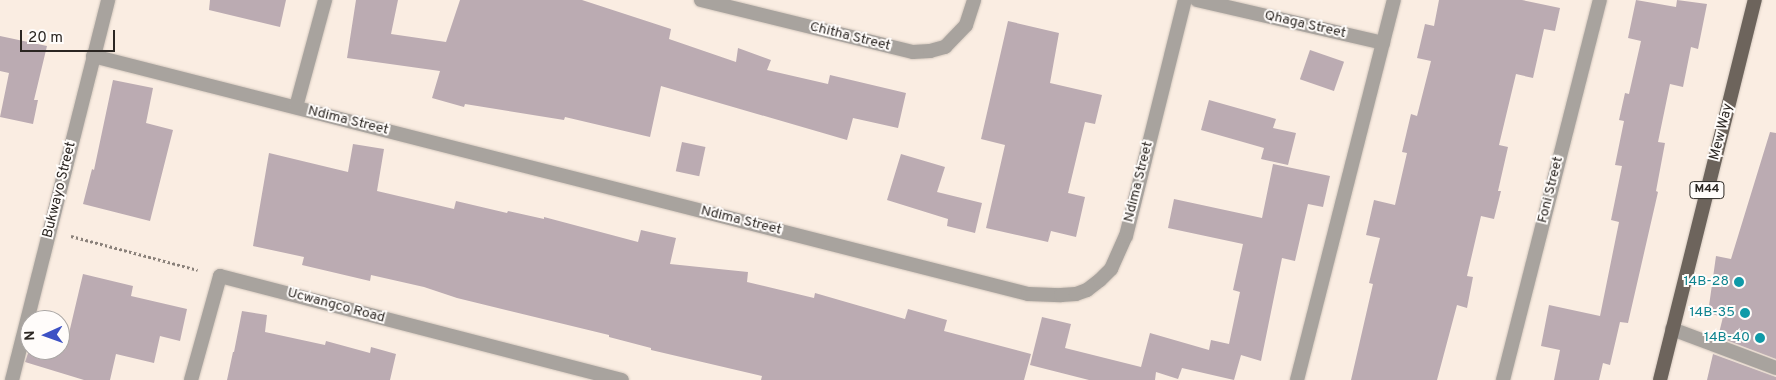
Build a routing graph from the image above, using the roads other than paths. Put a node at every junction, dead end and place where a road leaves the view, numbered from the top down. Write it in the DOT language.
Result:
graph roads {
  1 [pos="108,0"];
  2 [pos="325,0"];
  3 [pos="701,0"];
  4 [pos="974,0"];
  5 [pos="1185,0"];
  6 [pos="1197,0"];
  7 [pos="1394,0"];
  8 [pos="1600,0"];
  9 [pos="1755,0"];
  10 [pos="1383,44"];
  11 [pos="93,56"];
  12 [pos="296,107"];
  13 [pos="1672,329"];
  14 [pos="1776,368"];
  15 [pos="12,380"];
  16 [pos="191,380"];
  17 [pos="622,380"];
  18 [pos="1298,380"];
  19 [pos="1502,380"];
  20 [pos="1660,380"];
  1 -- 11 [label="street, Bukwayo Street"];
  2 -- 12 [label="street"];
  3 -- 4 [label="street, Chitha Street"];
  5 -- 12 [label="street, Ndima Street"];
  6 -- 10 [label="street, Qhaga Street"];
  7 -- 10 [label="street"];
  8 -- 19 [label="street, Foni Street"];
  9 -- 13 [label="main road, Mew Way / M44"];
  10 -- 18 [label="street"];
  11 -- 12 [label="street, Ndima Street"];
  11 -- 15 [label="street, Bukwayo Street"];
  13 -- 14 [label="street"];
  13 -- 20 [label="main road, Mew Way / M44"];
  16 -- 17 [label="street, Ucwangco Road"];
}
